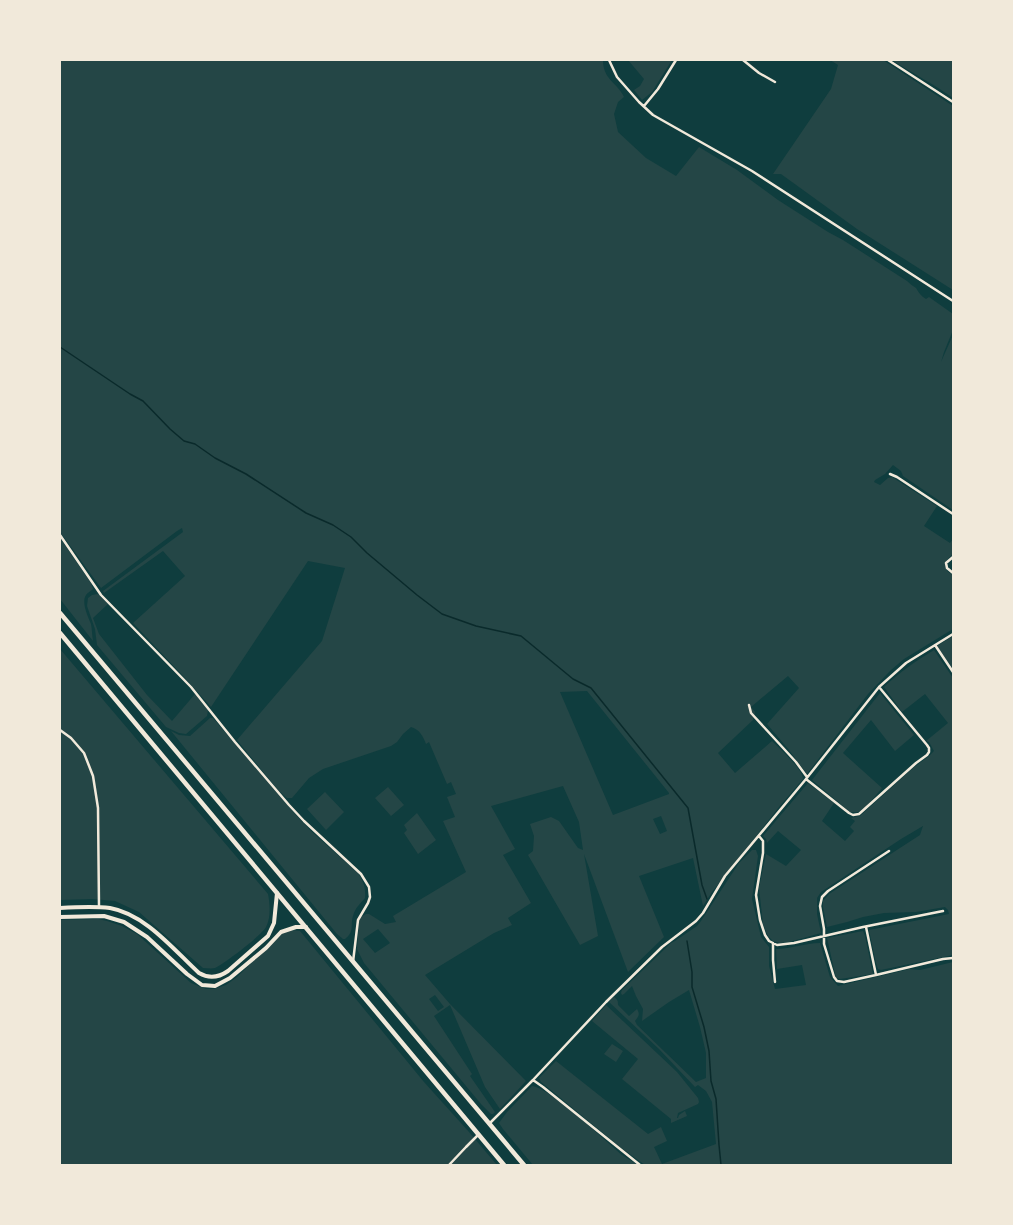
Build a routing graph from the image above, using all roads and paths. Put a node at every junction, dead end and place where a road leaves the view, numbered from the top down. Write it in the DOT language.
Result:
graph roads {
  1 [pos="609,60"];
  2 [pos="676,60"];
  3 [pos="743,60"];
  4 [pos="888,60"];
  5 [pos="775,82"];
  6 [pos="953,102"];
  7 [pos="644,106"];
  8 [pos="953,301"];
  9 [pos="890,474"];
  10 [pos="953,514"];
  11 [pos="60,534"];
  12 [pos="953,557"];
  13 [pos="953,573"];
  14 [pos="60,613"];
  15 [pos="60,633"];
  16 [pos="953,634"];
  17 [pos="934,645"];
  18 [pos="953,672"];
  19 [pos="879,687"];
  20 [pos="749,705"];
  21 [pos="60,730"];
  22 [pos="807,778"];
  23 [pos="759,836"];
  24 [pos="888,851"];
  25 [pos="277,893"];
  26 [pos="99,907"];
  27 [pos="60,908"];
  28 [pos="943,912"];
  29 [pos="60,917"];
  30 [pos="306,927"];
  31 [pos="866,927"];
  32 [pos="824,936"];
  33 [pos="773,943"];
  34 [pos="953,958"];
  35 [pos="353,962"];
  36 [pos="876,975"];
  37 [pos="775,982"];
  38 [pos="533,1080"];
  39 [pos="489,1124"];
  40 [pos="479,1135"];
  41 [pos="449,1165"];
  42 [pos="504,1165"];
  43 [pos="524,1165"];
  44 [pos="640,1165"];
  1 -- 7 [label="street"];
  2 -- 7 [label="street"];
  3 -- 5 [label="street"];
  4 -- 6 [label="street"];
  7 -- 8 [label="street"];
  9 -- 10 [label="street"];
  11 -- 35 [label="street"];
  12 -- 13 [label="street"];
  14 -- 35 [label="highway"];
  15 -- 25 [label="highway"];
  16 -- 17 [label="street"];
  17 -- 18 [label="street"];
  17 -- 19 [label="street"];
  19 -- 22 [label="street"];
  19 -- 22 [label="street"];
  20 -- 22 [label="street"];
  21 -- 26 [label="street"];
  22 -- 23 [label="street"];
  23 -- 33 [label="street"];
  23 -- 38 [label="street"];
  24 -- 32 [label="street"];
  25 -- 26 [label="main road"];
  25 -- 30 [label="highway"];
  26 -- 27 [label="main road"];
  28 -- 31 [label="street"];
  29 -- 30 [label="main road"];
  30 -- 40 [label="highway"];
  31 -- 32 [label="street"];
  31 -- 36 [label="street"];
  32 -- 33 [label="street"];
  32 -- 36 [label="street"];
  33 -- 37 [label="street"];
  34 -- 36 [label="street"];
  35 -- 39 [label="highway"];
  38 -- 39 [label="street"];
  38 -- 44 [label="street"];
  39 -- 43 [label="highway"];
  40 -- 41 [label="street"];
  40 -- 42 [label="highway"];
}
